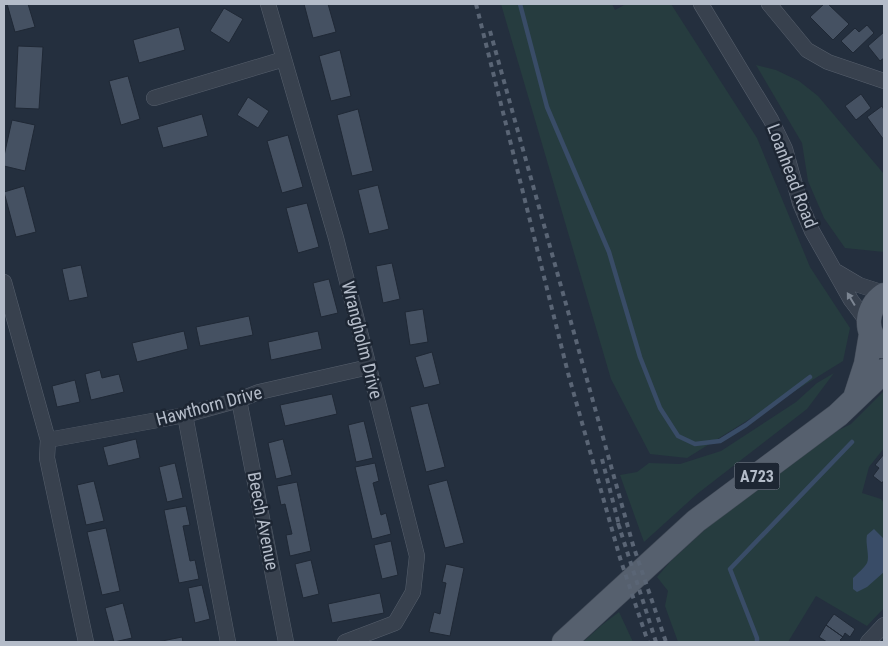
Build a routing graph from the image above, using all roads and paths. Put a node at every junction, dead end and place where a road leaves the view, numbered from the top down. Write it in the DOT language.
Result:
graph roads {
  1 [pos="268,4"];
  2 [pos="701,4"];
  3 [pos="769,4"];
  4 [pos="284,58"];
  5 [pos="884,81"];
  6 [pos="154,98"];
  7 [pos="836,272"];
  8 [pos="4,282"];
  9 [pos="884,294"];
  10 [pos="875,335"];
  11 [pos="369,367"];
  12 [pos="884,371"];
  13 [pos="239,400"];
  14 [pos="854,400"];
  15 [pos="185,415"];
  16 [pos="48,440"];
  17 [pos="884,625"];
  18 [pos="86,642"];
  19 [pos="228,642"];
  20 [pos="286,642"];
  21 [pos="345,642"];
  22 [pos="564,642"];
  23 [pos="868,642"];
  1 -- 4 [label="street, Wrangholm Drive"];
  2 -- 7 [label="street, Loanhead Road"];
  3 -- 5 [label="street"];
  4 -- 6 [label="street"];
  4 -- 11 [label="street, Wrangholm Drive"];
  7 -- 9 [label="street, Loanhead Road"];
  10 -- 7 [label="street, Loanhead Road, one-way"];
  8 -- 16 [label="street"];
  9 -- 10 [label="main road"];
  10 -- 14 [label="main road, A723"];
  11 -- 13 [label="street, Hawthorn Drive"];
  11 -- 21 [label="street, Wrangholm Drive"];
  12 -- 14 [label="main road, A723"];
  13 -- 15 [label="street, Hawthorn Drive"];
  13 -- 20 [label="street, Beech Avenue"];
  14 -- 22 [label="main road, A723"];
  15 -- 16 [label="street, Hawthorn Drive"];
  15 -- 19 [label="street"];
  16 -- 18 [label="street"];
  17 -- 23 [label="street"];
}
